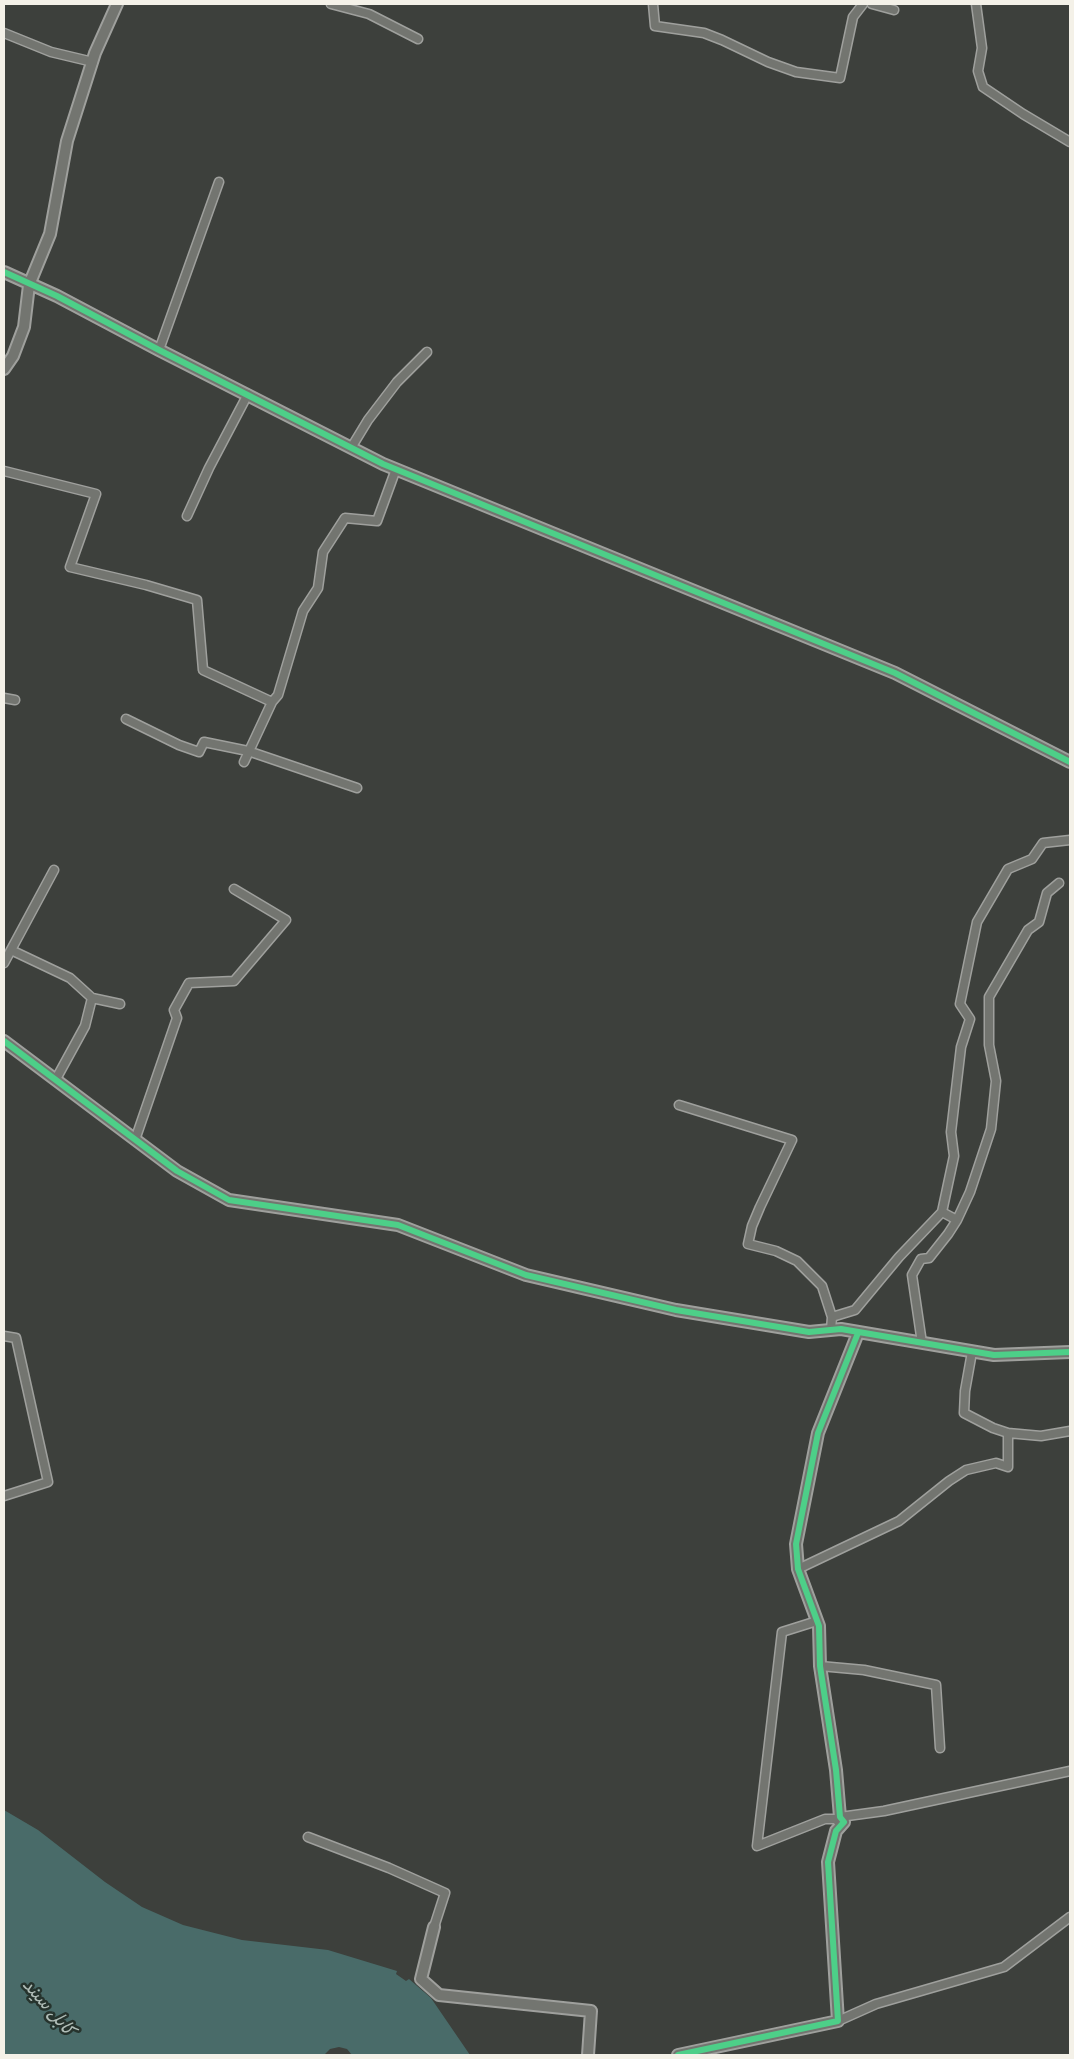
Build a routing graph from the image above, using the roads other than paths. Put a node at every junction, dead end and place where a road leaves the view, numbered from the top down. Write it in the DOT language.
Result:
graph roads {
  1 [pos="117,4"];
  2 [pos="331,4"];
  3 [pos="653,4"];
  4 [pos="863,4"];
  5 [pos="872,4"];
  6 [pos="976,4"];
  7 [pos="894,10"];
  8 [pos="4,33"];
  9 [pos="418,39"];
  10 [pos="93,62"];
  11 [pos="1070,142"];
  12 [pos="219,182"];
  13 [pos="4,272"];
  14 [pos="29,284"];
  15 [pos="159,350"];
  16 [pos="427,352"];
  17 [pos="4,369"];
  18 [pos="248,394"];
  19 [pos="351,448"];
  20 [pos="396,469"];
  21 [pos="4,471"];
  22 [pos="187,516"];
  23 [pos="4,698"];
  24 [pos="15,700"];
  25 [pos="272,702"];
  26 [pos="126,719"];
  27 [pos="248,751"];
  28 [pos="244,762"];
  29 [pos="1070,762"];
  30 [pos="356,788"];
  31 [pos="1070,840"];
  32 [pos="54,870"];
  33 [pos="1059,883"];
  34 [pos="234,889"];
  35 [pos="11,950"];
  36 [pos="4,963"];
  37 [pos="92,998"];
  38 [pos="120,1004"];
  39 [pos="4,1041"];
  40 [pos="56,1079"];
  41 [pos="679,1105"];
  42 [pos="135,1140"];
  43 [pos="942,1212"];
  44 [pos="957,1220"];
  45 [pos="832,1317"];
  46 [pos="836,1329"];
  47 [pos="858,1333"];
  48 [pos="4,1336"];
  49 [pos="922,1343"];
  50 [pos="972,1352"];
  51 [pos="1070,1352"];
  52 [pos="1070,1431"];
  53 [pos="1008,1433"];
  54 [pos="4,1496"];
  55 [pos="798,1569"];
  56 [pos="817,1621"];
  57 [pos="820,1666"];
  58 [pos="940,1748"];
  59 [pos="1070,1771"];
  60 [pos="840,1822"];
  61 [pos="308,1837"];
  62 [pos="1070,1917"];
  63 [pos="434,1927"];
  64 [pos="838,2021"];
  65 [pos="588,2055"];
  66 [pos="678,2055"];
  1 -- 10 [label="street"];
  2 -- 9 [label="street"];
  3 -- 4 [label="street"];
  5 -- 7 [label="street"];
  6 -- 11 [label="street"];
  8 -- 10 [label="street"];
  10 -- 14 [label="street"];
  12 -- 15 [label="street"];
  13 -- 14 [label="street"];
  14 -- 15 [label="street"];
  14 -- 17 [label="street"];
  15 -- 18 [label="street"];
  16 -- 19 [label="street"];
  18 -- 19 [label="street"];
  18 -- 22 [label="street"];
  19 -- 20 [label="street"];
  20 -- 25 [label="street"];
  20 -- 29 [label="street"];
  21 -- 25 [label="street"];
  23 -- 24 [label="street"];
  25 -- 27 [label="street"];
  26 -- 27 [label="street"];
  27 -- 28 [label="street"];
  27 -- 30 [label="street"];
  31 -- 43 [label="street"];
  32 -- 35 [label="street"];
  33 -- 44 [label="street"];
  34 -- 42 [label="street"];
  35 -- 36 [label="street"];
  35 -- 37 [label="street"];
  37 -- 38 [label="street"];
  37 -- 40 [label="street"];
  39 -- 40 [label="street"];
  40 -- 42 [label="street"];
  41 -- 45 [label="street"];
  42 -- 46 [label="street"];
  43 -- 44 [label="street"];
  43 -- 45 [label="street"];
  44 -- 49 [label="street"];
  45 -- 46 [label="street"];
  46 -- 47 [label="street"];
  47 -- 49 [label="street"];
  47 -- 55 [label="street"];
  48 -- 54 [label="street"];
  49 -- 50 [label="street"];
  50 -- 51 [label="street"];
  50 -- 53 [label="street"];
  52 -- 53 [label="street"];
  53 -- 55 [label="street"];
  55 -- 56 [label="street"];
  56 -- 57 [label="street"];
  56 -- 60 [label="street"];
  57 -- 58 [label="street"];
  57 -- 60 [label="street"];
  59 -- 60 [label="street"];
  60 -- 64 [label="street"];
  61 -- 63 [label="street"];
  62 -- 64 [label="street"];
  63 -- 65 [label="street"];
  64 -- 66 [label="street"];
}
